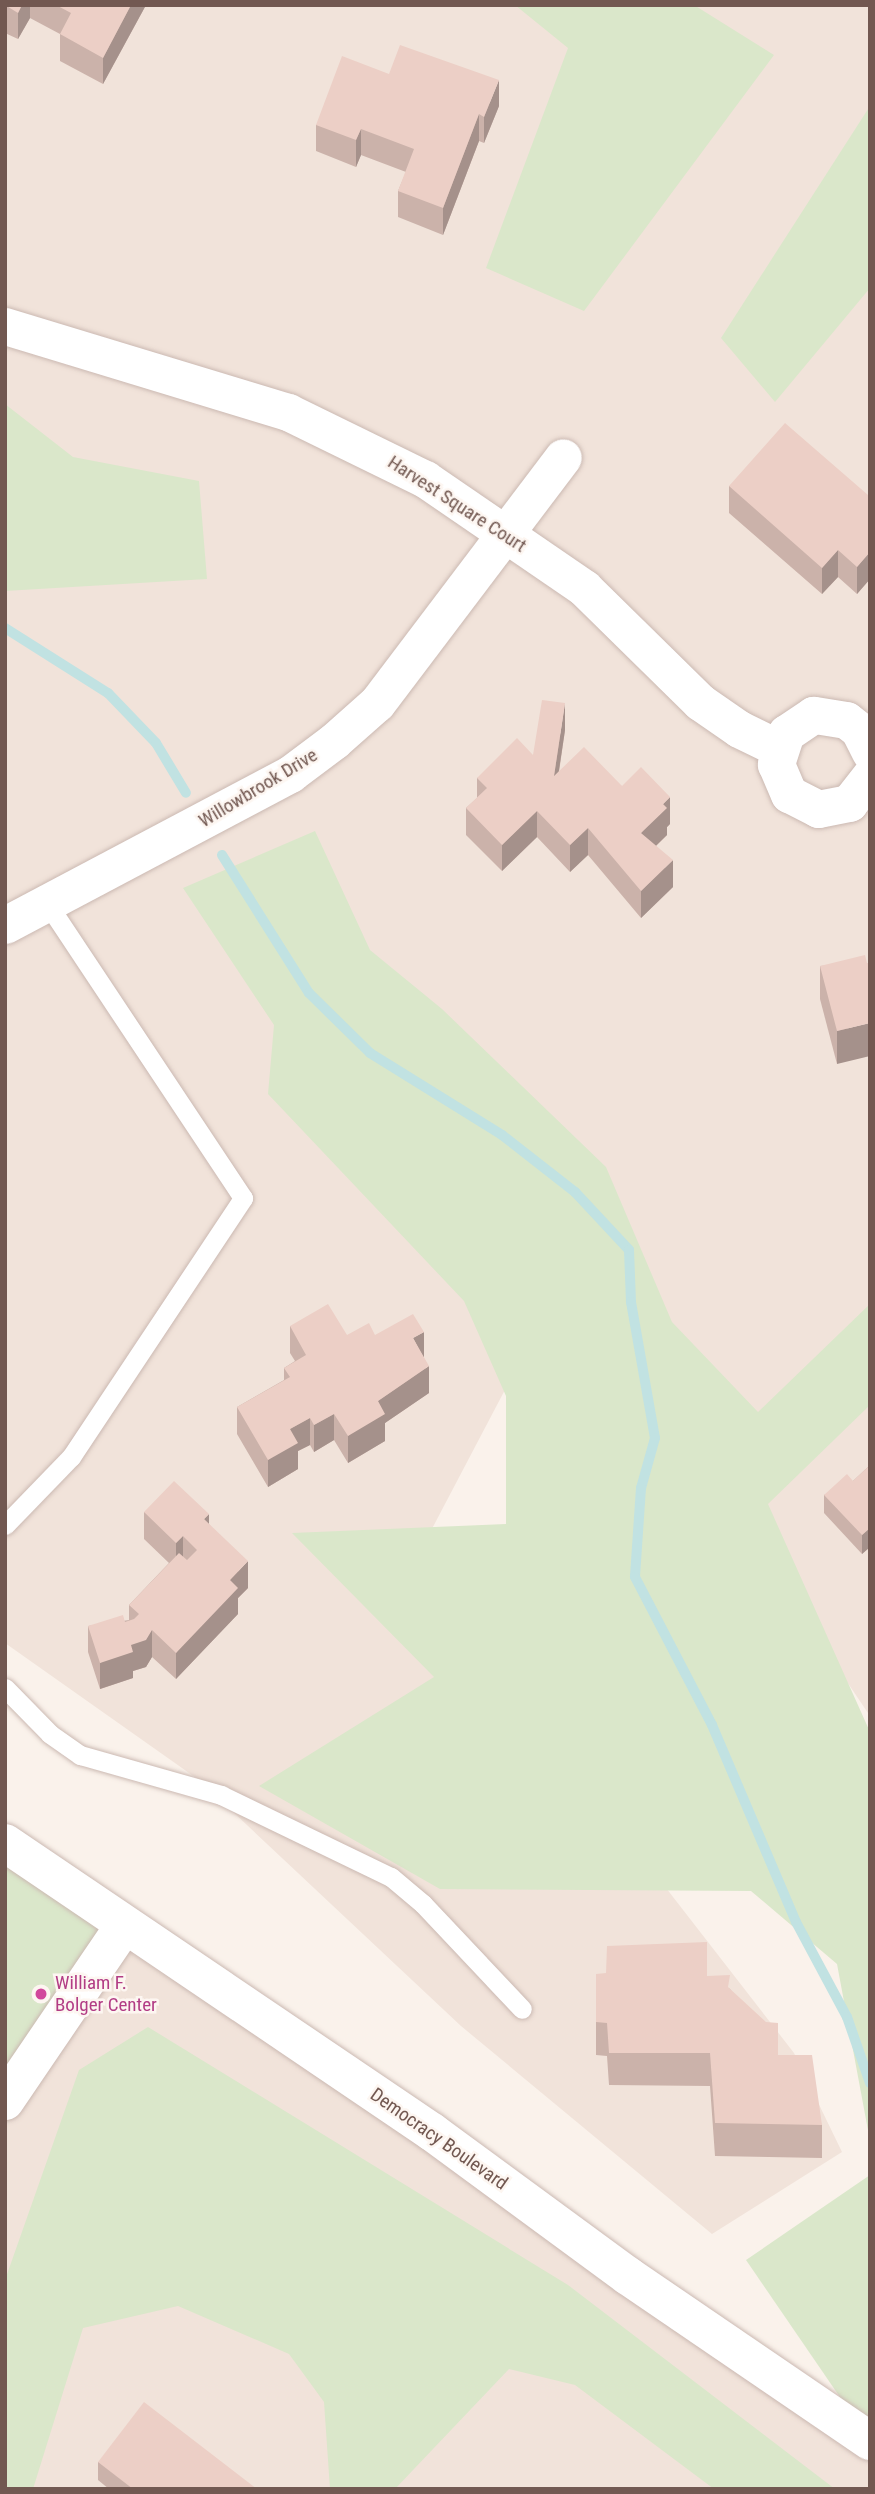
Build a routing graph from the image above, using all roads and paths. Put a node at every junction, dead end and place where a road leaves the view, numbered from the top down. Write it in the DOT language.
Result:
graph roads {
  1 [pos="5,326"];
  2 [pos="563,457"];
  3 [pos="505,533"];
  4 [pos="778,748"];
  5 [pos="870,752"];
  6 [pos="870,776"];
  7 [pos="46,902"];
  8 [pos="5,925"];
  9 [pos="5,1525"];
  10 [pos="5,1688"];
  11 [pos="5,1843"];
  12 [pos="124,1926"];
  13 [pos="522,2009"];
  14 [pos="5,2101"];
  15 [pos="870,2441"];
  1 -- 3 [label="street, Harvest Square Court"];
  2 -- 3 [label="street, Willowbrook Drive"];
  3 -- 4 [label="street, Harvest Square Court"];
  3 -- 7 [label="street, Willowbrook Drive"];
  4 -- 5 [label="street"];
  4 -- 6 [label="street"];
  7 -- 8 [label="street, Willowbrook Drive"];
  7 -- 9 [label="lane"];
  10 -- 13 [label="lane"];
  11 -- 12 [label="main road, Democracy Boulevard"];
  12 -- 14 [label="main road"];
  12 -- 15 [label="main road, Democracy Boulevard"];
}
